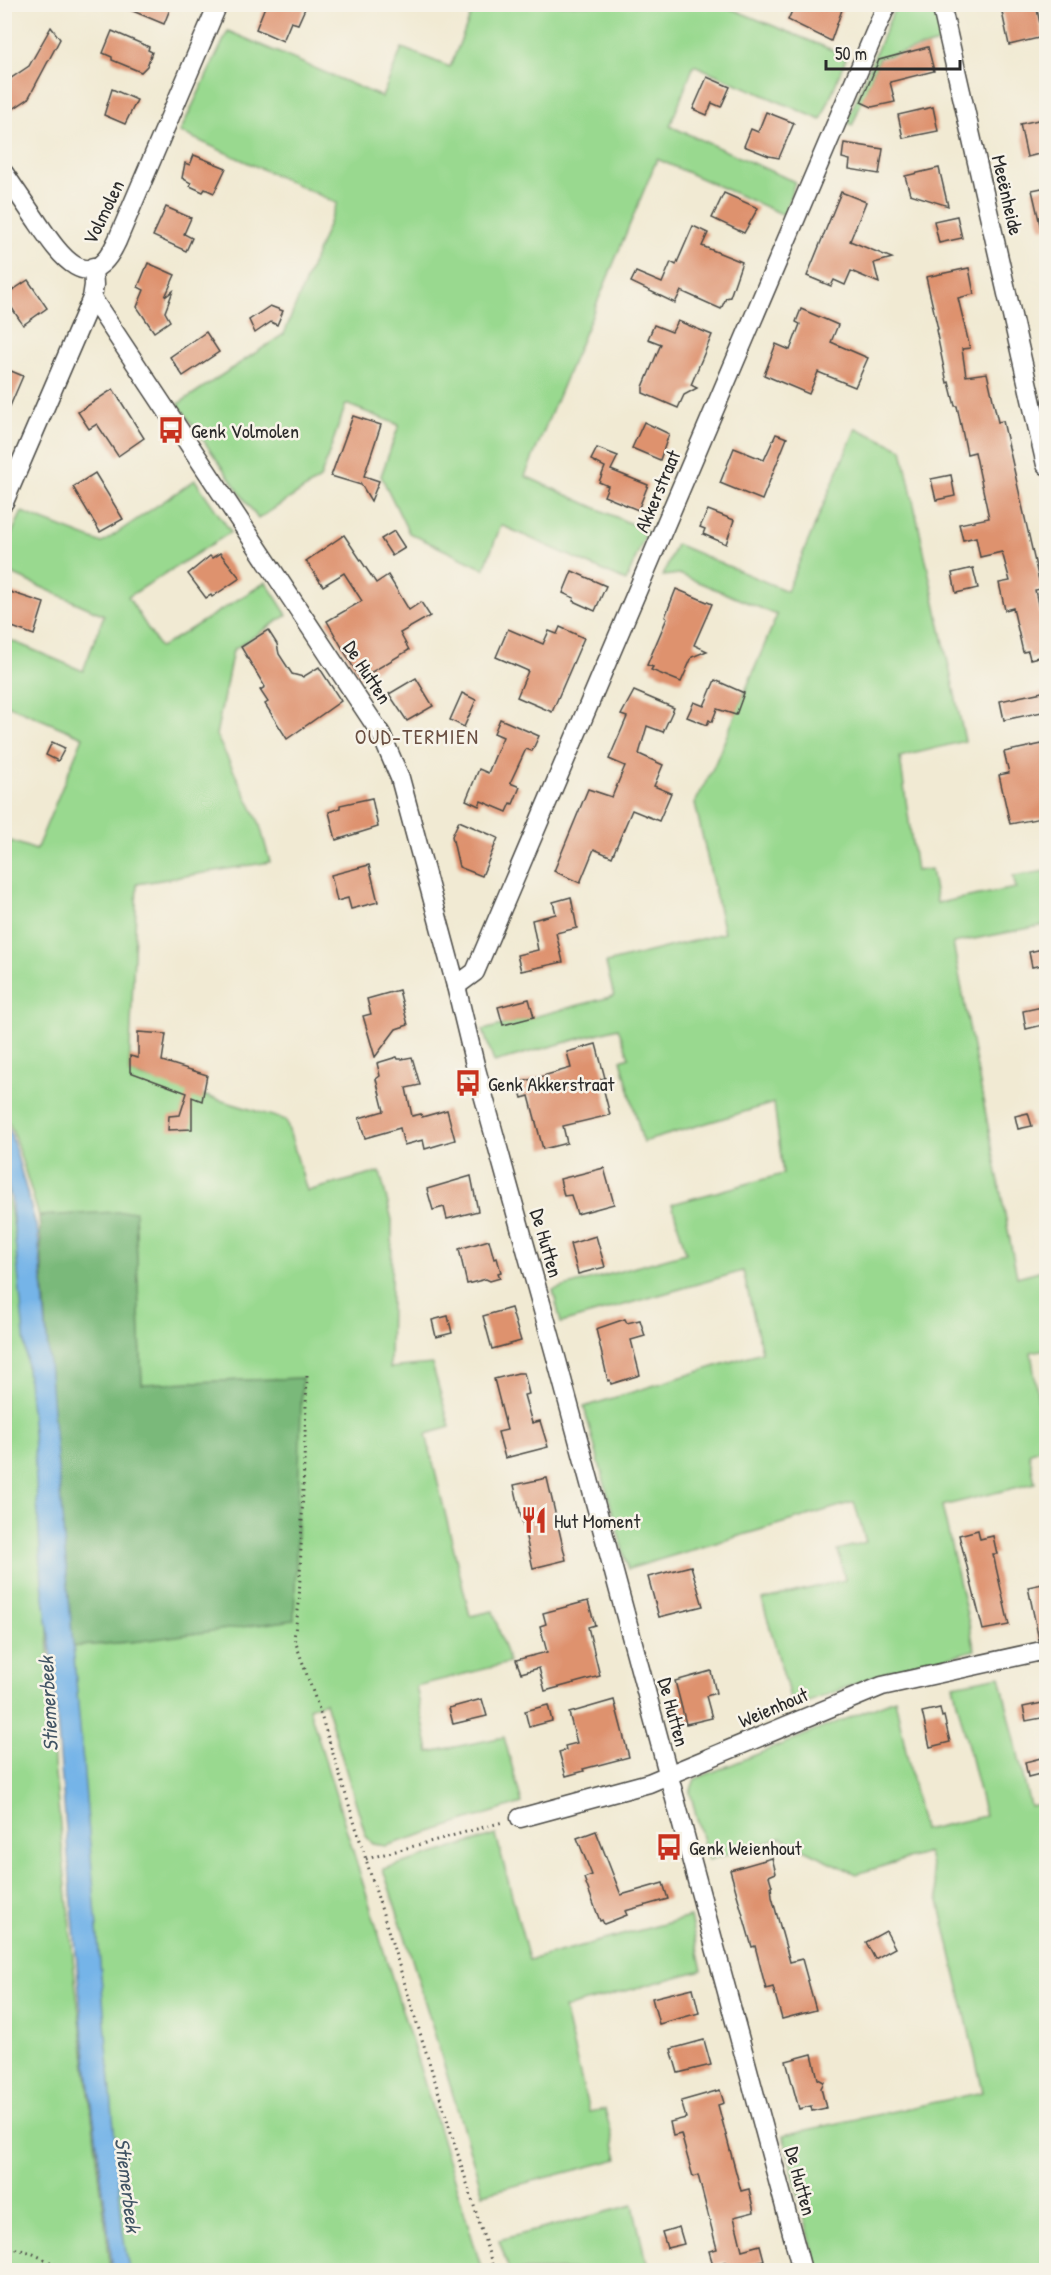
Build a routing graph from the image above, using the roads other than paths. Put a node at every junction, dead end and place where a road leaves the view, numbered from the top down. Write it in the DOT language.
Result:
graph roads {
  1 [pos="218,4"];
  2 [pos="887,4"];
  3 [pos="941,4"];
  4 [pos="4,173"];
  5 [pos="93,267"];
  6 [pos="92,298"];
  7 [pos="1047,465"];
  8 [pos="4,502"];
  9 [pos="456,986"];
  10 [pos="1047,1650"];
  11 [pos="667,1776"];
  12 [pos="520,1818"];
  13 [pos="802,2271"];
  1 -- 5 [label="street, Volmolen"];
  2 -- 9 [label="street, Akkerstraat"];
  3 -- 7 [label="street, Meeënheide"];
  4 -- 5 [label="street"];
  5 -- 6 [label="street, Volmolen"];
  6 -- 8 [label="street, Volmolen"];
  6 -- 9 [label="street, De Hutten"];
  9 -- 11 [label="street, De Hutten"];
  10 -- 11 [label="street, Weienhout"];
  11 -- 12 [label="street, Weienhout"];
  11 -- 13 [label="street, De Hutten"];
}
